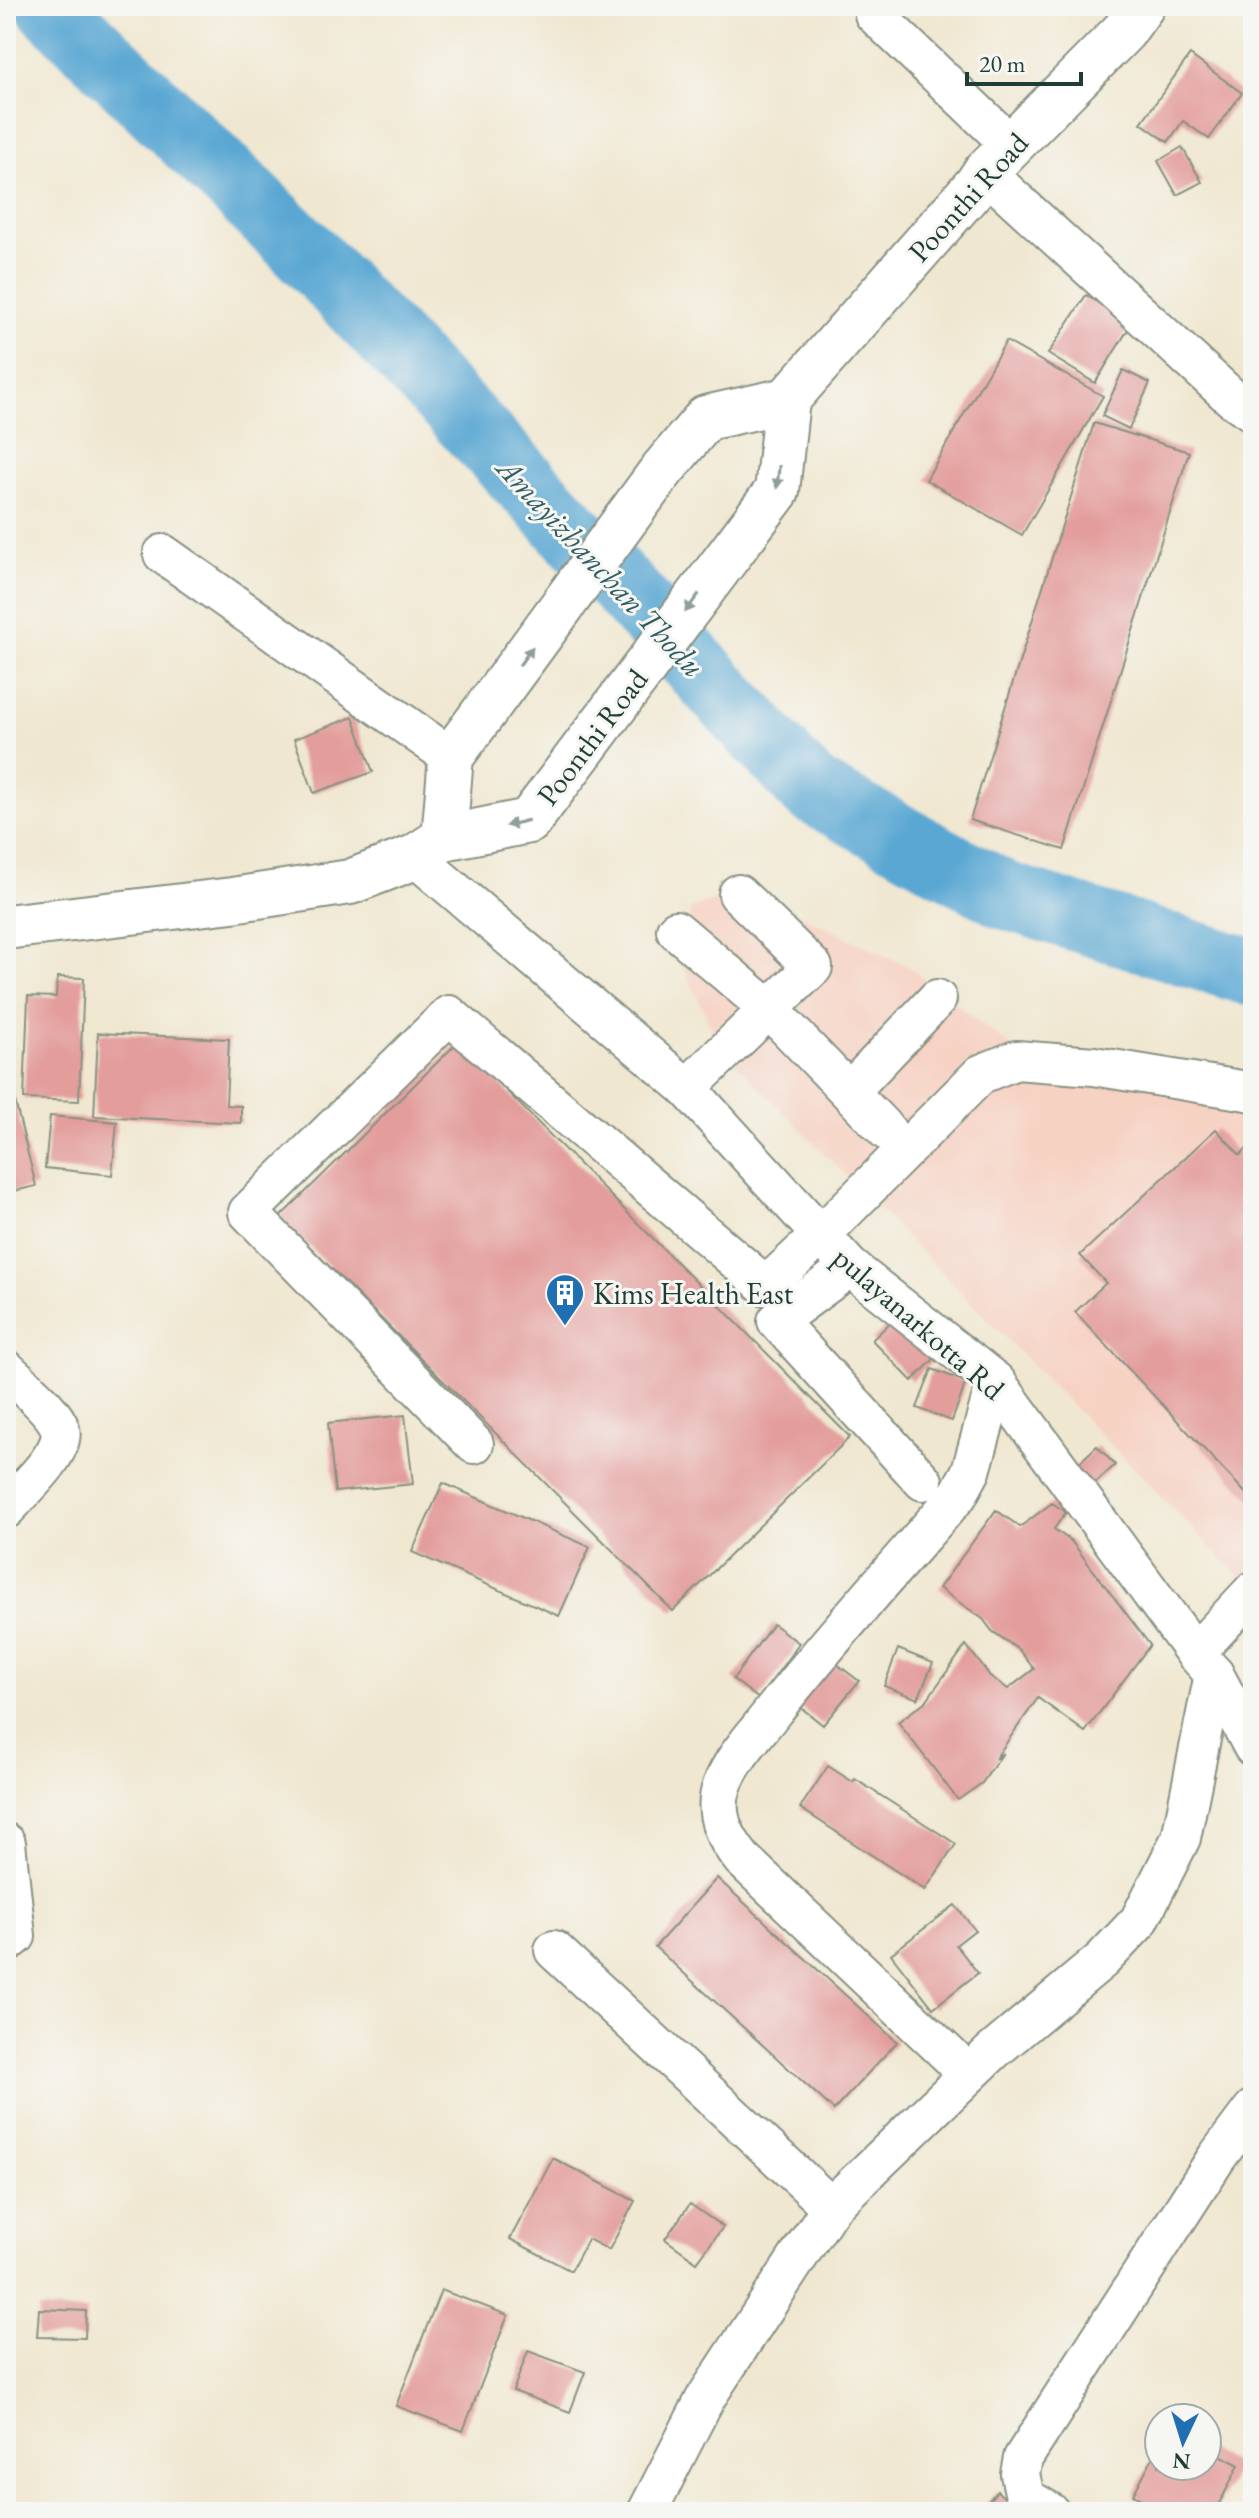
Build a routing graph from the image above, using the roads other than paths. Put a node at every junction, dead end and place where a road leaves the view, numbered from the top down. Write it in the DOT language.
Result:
graph roads {
  1 [pos="1142,6"];
  2 [pos="874,14"];
  3 [pos="999,159"];
  4 [pos="787,400"];
  5 [pos="1253,412"];
  6 [pos="163,554"];
  7 [pos="451,757"];
  8 [pos="430,848"];
  9 [pos="738,894"];
  10 [pos="6,927"];
  11 [pos="676,930"];
  12 [pos="937,999"];
  13 [pos="769,1009"];
  14 [pos="687,1088"];
  15 [pos="850,1091"];
  16 [pos="1253,1092"];
  17 [pos="887,1131"];
  18 [pos="821,1235"];
  19 [pos="850,1267"];
  20 [pos="776,1299"];
  21 [pos="6,1369"];
  22 [pos="996,1382"];
  23 [pos="474,1444"];
  24 [pos="923,1481"];
  25 [pos="6,1509"];
  26 [pos="1253,1591"];
  27 [pos="1205,1664"];
  28 [pos="1253,1747"];
  29 [pos="6,1843"];
  30 [pos="6,1944"];
  31 [pos="554,1950"];
  32 [pos="969,2074"];
  33 [pos="1253,2109"];
  34 [pos="831,2207"];
  35 [pos="647,2512"];
  36 [pos="1050,2512"];
  1 -- 3 [label="main road, Poonthi Road"];
  2 -- 3 [label="street"];
  3 -- 4 [label="main road, Poonthi Road"];
  3 -- 5 [label="street"];
  7 -- 4 [label="main road, one-way"];
  4 -- 8 [label="main road, Poonthi Road, one-way"];
  6 -- 7 [label="street"];
  7 -- 8 [label="main road"];
  8 -- 10 [label="main road, Poonthi Road"];
  8 -- 14 [label="street, pulayanarkotta Rd"];
  9 -- 13 [label="street"];
  11 -- 13 [label="street"];
  12 -- 15 [label="street"];
  13 -- 14 [label="street"];
  13 -- 15 [label="street"];
  14 -- 18 [label="street, pulayanarkotta Rd"];
  15 -- 17 [label="street"];
  16 -- 18 [label="street"];
  18 -- 19 [label="street, pulayanarkotta Rd"];
  18 -- 20 [label="street"];
  19 -- 20 [label="street"];
  19 -- 22 [label="street, pulayanarkotta Rd"];
  20 -- 23 [label="street"];
  20 -- 24 [label="street"];
  21 -- 25 [label="street"];
  22 -- 27 [label="street, pulayanarkotta Rd"];
  22 -- 32 [label="street"];
  26 -- 27 [label="street"];
  27 -- 28 [label="street, pulayanarkotta Rd"];
  27 -- 32 [label="street"];
  29 -- 30 [label="street"];
  31 -- 34 [label="street"];
  32 -- 34 [label="street"];
  33 -- 36 [label="street"];
  34 -- 35 [label="street"];
}
